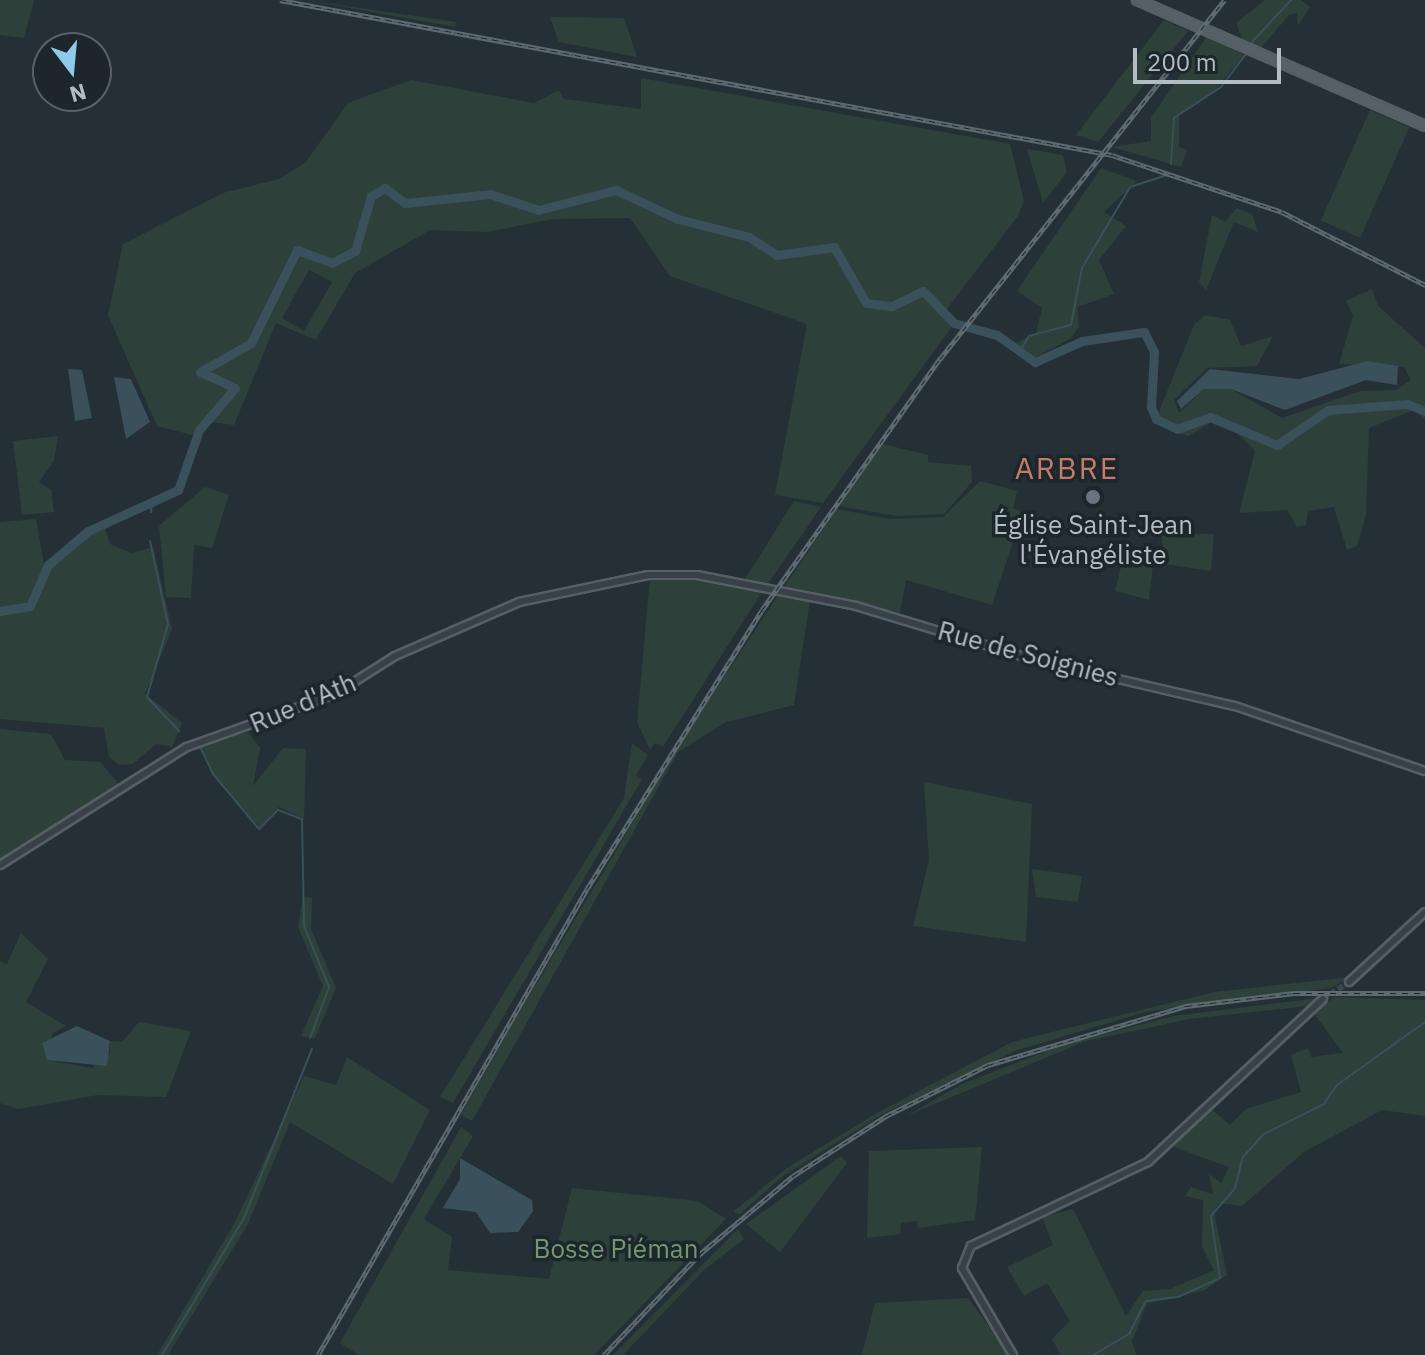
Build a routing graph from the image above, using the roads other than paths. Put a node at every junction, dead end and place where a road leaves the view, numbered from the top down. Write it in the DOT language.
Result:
graph roads {
  1 [pos="1137,0"];
  2 [pos="1425,126"];
  3 [pos="622,578"];
  4 [pos="1425,771"];
  5 [pos="0,865"];
  6 [pos="1425,912"];
  7 [pos="1349,982"];
  8 [pos="1323,999"];
  9 [pos="1013,1355"];
  1 -- 2 [label="main road"];
  3 -- 4 [label="street, Rue de Soignies"];
  3 -- 5 [label="street, Rue d'Ath"];
  6 -- 7 [label="street"];
  8 -- 9 [label="street"];
}
